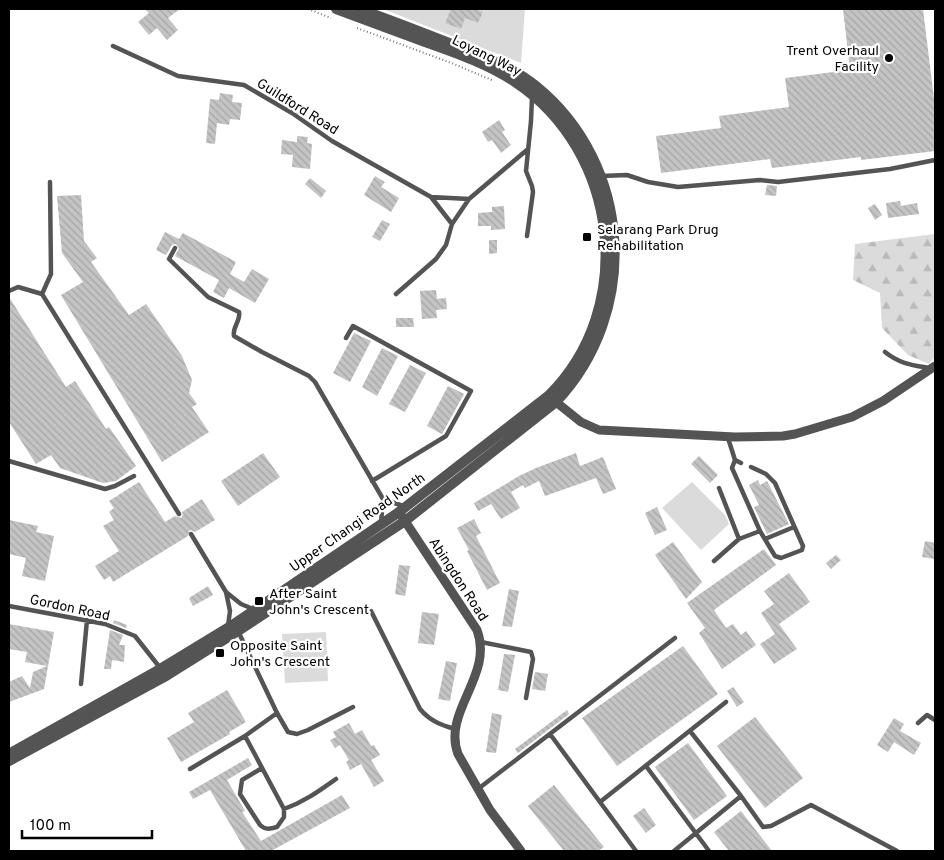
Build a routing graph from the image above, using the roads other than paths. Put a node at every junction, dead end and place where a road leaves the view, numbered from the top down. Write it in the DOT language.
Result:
graph roads {
  1 [pos="359,9"];
  2 [pos="336,14"];
  3 [pos="113,46"];
  4 [pos="532,95"];
  5 [pos="528,149"];
  6 [pos="935,160"];
  7 [pos="601,176"];
  8 [pos="50,182"];
  9 [pos="431,197"];
  10 [pos="469,199"];
  11 [pos="452,224"];
  12 [pos="527,236"];
  13 [pos="175,248"];
  14 [pos="9,291"];
  15 [pos="42,294"];
  16 [pos="396,294"];
  17 [pos="346,338"];
  18 [pos="885,352"];
  19 [pos="934,368"];
  20 [pos="567,390"];
  21 [pos="552,399"];
  22 [pos="728,436"];
  23 [pos="735,460"];
  24 [pos="9,461"];
  25 [pos="741,463"];
  26 [pos="751,467"];
  27 [pos="134,476"];
  28 [pos="372,481"];
  29 [pos="719,488"];
  30 [pos="383,499"];
  31 [pos="403,513"];
  32 [pos="179,514"];
  33 [pos="381,524"];
  34 [pos="794,527"];
  35 [pos="760,531"];
  36 [pos="191,534"];
  37 [pos="739,539"];
  38 [pos="765,539"];
  39 [pos="714,561"];
  40 [pos="226,592"];
  41 [pos="9,606"];
  42 [pos="255,610"];
  43 [pos="371,611"];
  44 [pos="87,620"];
  45 [pos="233,627"];
  46 [pos="675,638"];
  47 [pos="481,642"];
  48 [pos="163,672"];
  49 [pos="81,684"];
  50 [pos="526,698"];
  51 [pos="726,702"];
  52 [pos="353,707"];
  53 [pos="277,713"];
  54 [pos="935,720"];
  55 [pos="918,723"];
  56 [pos="455,729"];
  57 [pos="690,731"];
  58 [pos="550,734"];
  59 [pos="245,736"];
  60 [pos="9,753"];
  61 [pos="9,761"];
  62 [pos="646,766"];
  63 [pos="262,768"];
  64 [pos="190,769"];
  65 [pos="336,779"];
  66 [pos="478,790"];
  67 [pos="741,796"];
  68 [pos="600,802"];
  69 [pos="284,808"];
  70 [pos="696,833"];
  71 [pos="521,851"];
  72 [pos="636,851"];
  73 [pos="674,851"];
  74 [pos="709,851"];
  75 [pos="897,851"];
  1 -- 7 [label="street, Loyang Way"];
  2 -- 4 [label="street, Loyang Way"];
  3 -- 9 [label="lane, Guildford Road"];
  4 -- 5 [label="lane"];
  4 -- 21 [label="street, Loyang Way"];
  5 -- 10 [label="lane"];
  5 -- 12 [label="lane"];
  6 -- 7 [label="lane"];
  7 -- 20 [label="street, Loyang Way"];
  8 -- 15 [label="lane"];
  9 -- 10 [label="lane"];
  9 -- 11 [label="lane, Guildford Road"];
  10 -- 11 [label="lane"];
  11 -- 16 [label="lane"];
  13 -- 28 [label="lane"];
  14 -- 15 [label="lane"];
  15 -- 32 [label="lane"];
  17 -- 28 [label="lane"];
  18 -- 19 [label="lane"];
  19 -- 22 [label="street"];
  20 -- 21 [label="street, Upper Changi Road North"];
  21 -- 22 [label="street"];
  21 -- 31 [label="street, Upper Changi Road North"];
  22 -- 23 [label="lane"];
  23 -- 25 [label="lane"];
  23 -- 35 [label="lane"];
  24 -- 27 [label="lane"];
  26 -- 34 [label="lane"];
  28 -- 30 [label="lane"];
  29 -- 37 [label="lane"];
  30 -- 31 [label="lane"];
  30 -- 33 [label="lane"];
  31 -- 33 [label="street, Upper Changi Road North"];
  31 -- 45 [label="street, Upper Changi Road North"];
  31 -- 47 [label="street, Abingdon Road"];
  33 -- 42 [label="street, Upper Changi Road North"];
  34 -- 38 [label="lane"];
  34 -- 38 [label="lane"];
  35 -- 37 [label="lane"];
  35 -- 38 [label="lane"];
  36 -- 40 [label="lane"];
  37 -- 39 [label="lane"];
  40 -- 42 [label="lane"];
  40 -- 45 [label="lane"];
  41 -- 44 [label="lane, Gordon Road"];
  42 -- 45 [label="street, Upper Changi Road North"];
  43 -- 56 [label="lane"];
  44 -- 48 [label="lane, Gordon Road"];
  44 -- 49 [label="lane"];
  45 -- 48 [label="street, Upper Changi Road North"];
  45 -- 53 [label="lane"];
  46 -- 58 [label="lane"];
  47 -- 50 [label="lane"];
  47 -- 56 [label="street, Abingdon Road"];
  48 -- 60 [label="street, Upper Changi Road North"];
  48 -- 61 [label="street, Upper Changi Road North"];
  51 -- 57 [label="lane"];
  52 -- 53 [label="lane"];
  53 -- 59 [label="lane"];
  54 -- 55 [label="lane"];
  56 -- 66 [label="street, Abingdon Road"];
  57 -- 62 [label="lane"];
  57 -- 67 [label="lane"];
  58 -- 66 [label="lane"];
  58 -- 68 [label="lane"];
  59 -- 63 [label="lane"];
  59 -- 64 [label="lane"];
  62 -- 68 [label="lane"];
  62 -- 70 [label="lane"];
  63 -- 69 [label="lane"];
  63 -- 69 [label="lane"];
  65 -- 69 [label="lane"];
  66 -- 71 [label="street, Abingdon Road"];
  67 -- 70 [label="lane"];
  67 -- 75 [label="lane"];
  68 -- 72 [label="lane"];
  70 -- 73 [label="lane"];
  70 -- 74 [label="lane"];
}
